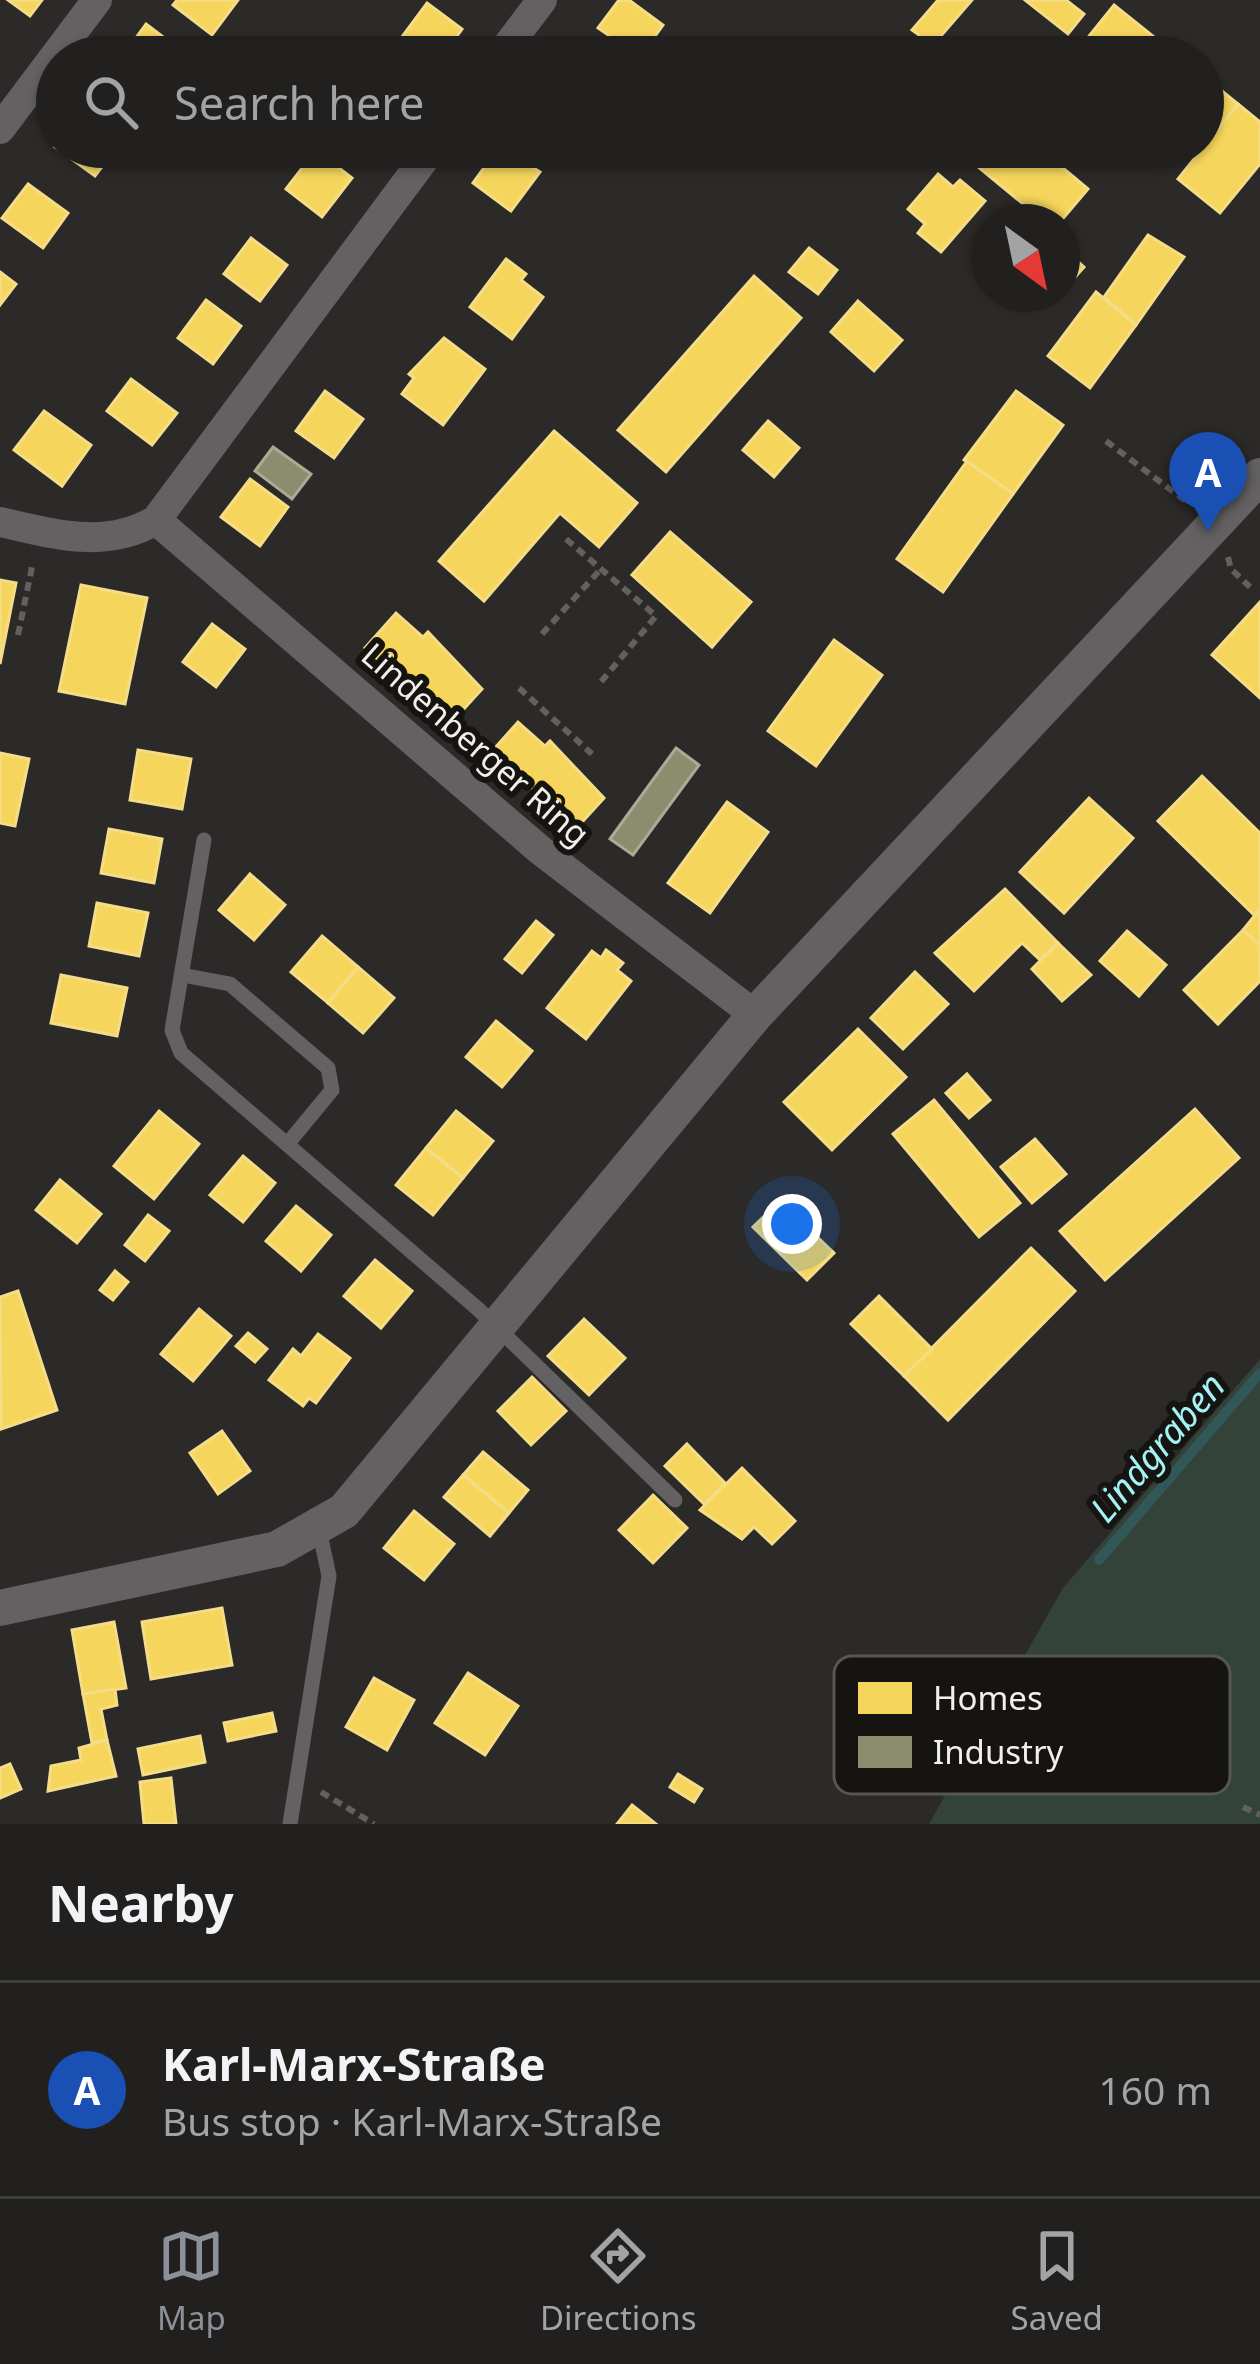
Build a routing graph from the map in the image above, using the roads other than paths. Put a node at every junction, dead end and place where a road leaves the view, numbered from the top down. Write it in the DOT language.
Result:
graph roads {
  1 [pos="97,0"];
  2 [pos="542,0"];
  3 [pos="70,36"];
  4 [pos="515,36"];
  5 [pos="36,81"];
  6 [pos="0,129"];
  7 [pos="417,168"];
  8 [pos="1260,476"];
  9 [pos="156,520"];
  10 [pos="0,522"];
  11 [pos="204,840"];
  12 [pos="182,975"];
  13 [pos="755,1015"];
  14 [pos="289,1142"];
  15 [pos="496,1326"];
  16 [pos="675,1500"];
  17 [pos="319,1529"];
  18 [pos="0,1608"];
  19 [pos="290,1824"];
  1 -- 3 [label="street"];
  2 -- 4 [label="street"];
  5 -- 6 [label="street"];
  7 -- 9 [label="street"];
  8 -- 13 [label="street"];
  9 -- 10 [label="street"];
  9 -- 13 [label="street, Lindenberger Ring"];
  11 -- 12 [label="lane"];
  12 -- 14 [label="lane"];
  12 -- 14 [label="lane"];
  13 -- 15 [label="street"];
  14 -- 15 [label="lane"];
  15 -- 16 [label="lane"];
  15 -- 17 [label="street"];
  17 -- 18 [label="street"];
  17 -- 19 [label="lane"];
}
